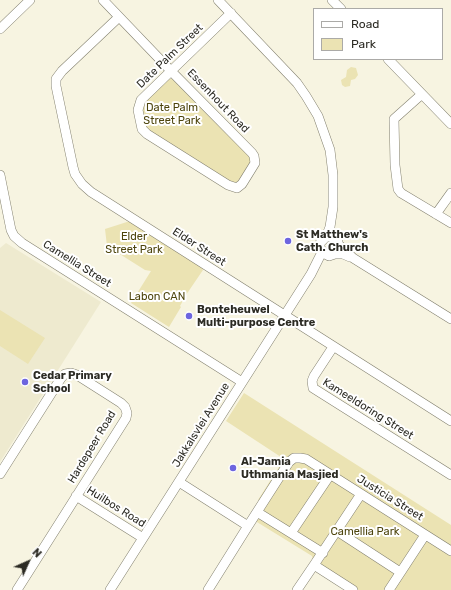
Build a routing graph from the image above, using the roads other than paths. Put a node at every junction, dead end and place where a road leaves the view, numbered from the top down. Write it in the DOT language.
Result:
graph roads {
  1 [pos="30,0"];
  2 [pos="103,0"];
  3 [pos="218,0"];
  4 [pos="332,0"];
  5 [pos="340,8"];
  6 [pos="230,13"];
  7 [pos="120,17"];
  8 [pos="0,29"];
  9 [pos="389,60"];
  10 [pos="171,71"];
  11 [pos="422,94"];
  12 [pos="451,124"];
  13 [pos="0,175"];
  14 [pos="237,188"];
  15 [pos="451,193"];
  16 [pos="333,207"];
  17 [pos="436,214"];
  18 [pos="451,223"];
  19 [pos="326,237"];
  20 [pos="337,242"];
  21 [pos="329,254"];
  22 [pos="353,258"];
  23 [pos="284,315"];
  24 [pos="451,319"];
  25 [pos="334,347"];
  26 [pos="242,382"];
  27 [pos="451,421"];
  28 [pos="0,474"];
  29 [pos="330,475"];
  30 [pos="451,475"];
  31 [pos="179,482"];
  32 [pos="361,494"];
  33 [pos="76,496"];
  34 [pos="257,512"];
  35 [pos="248,526"];
  36 [pos="337,531"];
  37 [pos="291,533"];
  38 [pos="425,535"];
  39 [pos="143,538"];
  40 [pos="451,552"];
  41 [pos="323,553"];
  42 [pos="314,565"];
  43 [pos="400,572"];
  44 [pos="17,590"];
  45 [pos="110,590"];
  46 [pos="208,590"];
  47 [pos="297,590"];
  48 [pos="353,590"];
  49 [pos="389,590"];
  1 -- 8 [label="street"];
  2 -- 7 [label="street, Essenhout Road"];
  3 -- 6 [label="street"];
  4 -- 5 [label="street"];
  6 -- 10 [label="street, Date Palm Street"];
  6 -- 16 [label="street"];
  7 -- 10 [label="street, Essenhout Road"];
  7 -- 23 [label="street, Elder Street"];
  9 -- 11 [label="street"];
  10 -- 14 [label="street, Essenhout Road"];
  10 -- 14 [label="street, Date Palm Street"];
  11 -- 12 [label="street"];
  11 -- 17 [label="street"];
  13 -- 26 [label="street, Camellia Street"];
  15 -- 17 [label="street"];
  16 -- 19 [label="street"];
  16 -- 20 [label="street"];
  17 -- 18 [label="street"];
  19 -- 20 [label="street"];
  19 -- 21 [label="street"];
  20 -- 21 [label="street"];
  20 -- 22 [label="street"];
  21 -- 22 [label="street"];
  21 -- 23 [label="street, Jakkalsvlei Avenue"];
  22 -- 24 [label="street"];
  23 -- 25 [label="street, Elder Street"];
  23 -- 26 [label="street, Jakkalsvlei Avenue"];
  25 -- 27 [label="street, Elder Street"];
  25 -- 30 [label="street, Kameeldoring Street"];
  26 -- 31 [label="street, Jakkalsvlei Avenue"];
  28 -- 33 [label="street, Hardepeer Road"];
  29 -- 32 [label="street, Justicia Street"];
  29 -- 34 [label="street, Justicia Street"];
  29 -- 37 [label="street"];
  31 -- 35 [label="street"];
  31 -- 39 [label="street, Jakkalsvlei Avenue"];
  32 -- 36 [label="street"];
  32 -- 38 [label="street, Justicia Street"];
  33 -- 39 [label="street, Huilbos Road"];
  33 -- 44 [label="street"];
  34 -- 35 [label="street"];
  34 -- 37 [label="street"];
  35 -- 46 [label="street"];
  36 -- 41 [label="street"];
  36 -- 43 [label="street"];
  37 -- 41 [label="street"];
  38 -- 40 [label="street, Justicia Street"];
  38 -- 43 [label="street"];
  39 -- 45 [label="street, Jakkalsvlei Avenue"];
  41 -- 42 [label="street"];
  42 -- 47 [label="street"];
  42 -- 48 [label="street"];
  43 -- 49 [label="street"];
}
